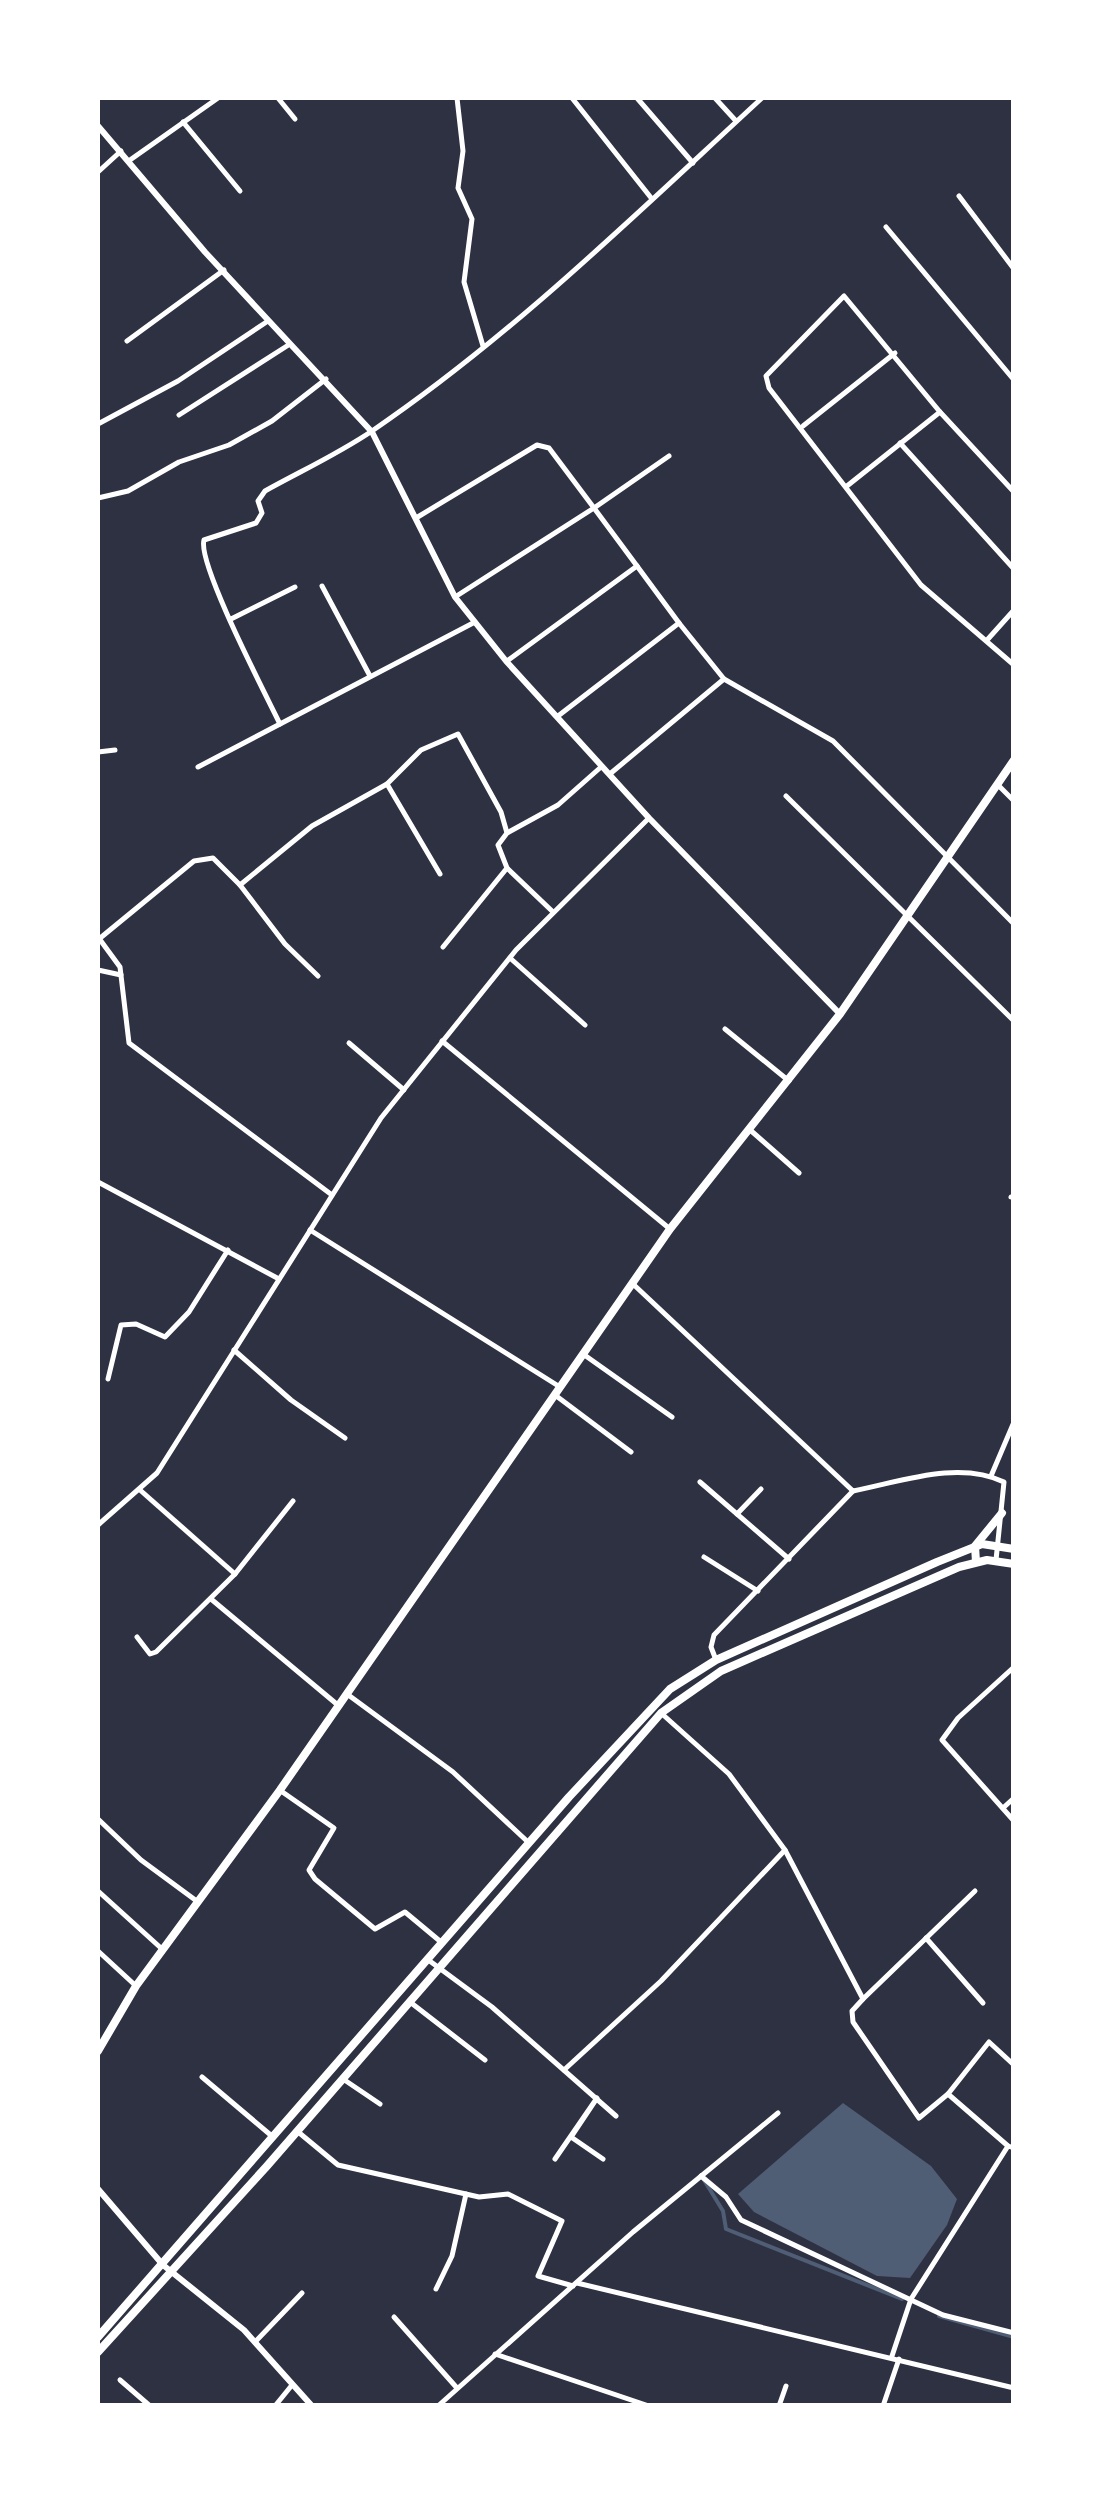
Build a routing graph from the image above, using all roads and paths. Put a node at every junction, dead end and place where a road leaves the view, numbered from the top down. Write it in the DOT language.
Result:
graph roads {
  1 [pos="218,98"];
  2 [pos="278,98"];
  3 [pos="457,98"];
  4 [pos="572,98"];
  5 [pos="638,98"];
  6 [pos="716,98"];
  7 [pos="762,98"];
  8 [pos="296,119"];
  9 [pos="183,122"];
  10 [pos="736,122"];
  11 [pos="98,126"];
  12 [pos="121,151"];
  13 [pos="130,160"];
  14 [pos="693,163"];
  15 [pos="98,172"];
  16 [pos="240,192"];
  17 [pos="958,196"];
  18 [pos="652,199"];
  19 [pos="886,227"];
  20 [pos="1014,269"];
  21 [pos="224,270"];
  22 [pos="270,319"];
  23 [pos="128,340"];
  24 [pos="292,342"];
  25 [pos="484,346"];
  26 [pos="894,353"];
  27 [pos="326,379"];
  28 [pos="1014,380"];
  29 [pos="940,412"];
  30 [pos="179,415"];
  31 [pos="98,424"];
  32 [pos="803,426"];
  33 [pos="372,432"];
  34 [pos="900,443"];
  35 [pos="669,456"];
  36 [pos="847,486"];
  37 [pos="1014,492"];
  38 [pos="98,498"];
  39 [pos="594,508"];
  40 [pos="416,518"];
  41 [pos="638,566"];
  42 [pos="1014,568"];
  43 [pos="322,586"];
  44 [pos="295,587"];
  45 [pos="455,596"];
  46 [pos="1014,610"];
  47 [pos="231,619"];
  48 [pos="474,622"];
  49 [pos="679,623"];
  50 [pos="988,639"];
  51 [pos="506,661"];
  52 [pos="1014,664"];
  53 [pos="370,676"];
  54 [pos="724,679"];
  55 [pos="558,716"];
  56 [pos="280,724"];
  57 [pos="115,750"];
  58 [pos="98,752"];
  59 [pos="1014,760"];
  60 [pos="604,765"];
  61 [pos="198,767"];
  62 [pos="611,773"];
  63 [pos="387,784"];
  64 [pos="998,784"];
  65 [pos="786,796"];
  66 [pos="1014,801"];
  67 [pos="650,818"];
  68 [pos="507,833"];
  69 [pos="950,856"];
  70 [pos="507,868"];
  71 [pos="440,874"];
  72 [pos="240,885"];
  73 [pos="552,911"];
  74 [pos="908,916"];
  75 [pos="1014,924"];
  76 [pos="98,938"];
  77 [pos="443,947"];
  78 [pos="510,958"];
  79 [pos="98,970"];
  80 [pos="121,975"];
  81 [pos="318,976"];
  82 [pos="840,1014"];
  83 [pos="1014,1021"];
  84 [pos="585,1025"];
  85 [pos="724,1030"];
  86 [pos="442,1041"];
  87 [pos="349,1043"];
  88 [pos="789,1081"];
  89 [pos="404,1090"];
  90 [pos="749,1129"];
  91 [pos="799,1172"];
  92 [pos="98,1182"];
  93 [pos="332,1195"];
  94 [pos="670,1229"];
  95 [pos="310,1230"];
  96 [pos="228,1250"];
  97 [pos="279,1279"];
  98 [pos="633,1284"];
  99 [pos="234,1350"];
  100 [pos="583,1354"];
  101 [pos="108,1379"];
  102 [pos="558,1391"];
  103 [pos="672,1417"];
  104 [pos="1014,1422"];
  105 [pos="344,1438"];
  106 [pos="631,1452"];
  107 [pos="992,1476"];
  108 [pos="700,1482"];
  109 [pos="761,1489"];
  110 [pos="140,1490"];
  111 [pos="853,1491"];
  112 [pos="294,1502"];
  113 [pos="1002,1512"];
  114 [pos="738,1514"];
  115 [pos="98,1525"];
  116 [pos="998,1544"];
  117 [pos="975,1546"];
  118 [pos="1014,1549"];
  119 [pos="704,1557"];
  120 [pos="788,1559"];
  121 [pos="996,1560"];
  122 [pos="976,1562"];
  123 [pos="1014,1564"];
  124 [pos="235,1574"];
  125 [pos="758,1591"];
  126 [pos="211,1598"];
  127 [pos="137,1637"];
  128 [pos="716,1660"];
  129 [pos="1014,1668"];
  130 [pos="690,1676"];
  131 [pos="696,1684"];
  132 [pos="347,1694"];
  133 [pos="653,1705"];
  134 [pos="339,1706"];
  135 [pos="661,1712"];
  136 [pos="280,1790"];
  137 [pos="1014,1798"];
  138 [pos="1003,1808"];
  139 [pos="556,1811"];
  140 [pos="98,1818"];
  141 [pos="566,1819"];
  142 [pos="1014,1821"];
  143 [pos="529,1843"];
  144 [pos="785,1850"];
  145 [pos="98,1891"];
  146 [pos="974,1891"];
  147 [pos="198,1902"];
  148 [pos="926,1938"];
  149 [pos="441,1942"];
  150 [pos="162,1949"];
  151 [pos="98,1951"];
  152 [pos="427,1958"];
  153 [pos="440,1968"];
  154 [pos="136,1986"];
  155 [pos="864,2000"];
  156 [pos="410,2002"];
  157 [pos="983,2003"];
  158 [pos="98,2051"];
  159 [pos="485,2060"];
  160 [pos="1014,2065"];
  161 [pos="564,2070"];
  162 [pos="202,2076"];
  163 [pos="328,2077"];
  164 [pos="340,2083"];
  165 [pos="948,2094"];
  166 [pos="597,2098"];
  167 [pos="380,2104"];
  168 [pos="778,2114"];
  169 [pos="616,2116"];
  170 [pos="298,2131"];
  171 [pos="275,2139"];
  172 [pos="1011,2147"];
  173 [pos="603,2159"];
  174 [pos="555,2160"];
  175 [pos="701,2176"];
  176 [pos="98,2189"];
  177 [pos="466,2194"];
  178 [pos="167,2268"];
  179 [pos="575,2284"];
  180 [pos="436,2289"];
  181 [pos="302,2293"];
  182 [pos="911,2299"];
  183 [pos="394,2318"];
  184 [pos="1014,2333"];
  185 [pos="98,2337"];
  186 [pos="256,2342"];
  187 [pos="98,2352"];
  188 [pos="495,2354"];
  189 [pos="895,2358"];
  190 [pos="120,2380"];
  191 [pos="294,2383"];
  192 [pos="786,2386"];
  193 [pos="456,2388"];
  194 [pos="1014,2388"];
  195 [pos="443,2404"];
  196 [pos="150,2406"];
  197 [pos="275,2406"];
  198 [pos="312,2406"];
  199 [pos="648,2406"];
  200 [pos="778,2406"];
  201 [pos="883,2406"];
  1 -- 9 [label="street"];
  2 -- 8 [label="street"];
  3 -- 25 [label="street"];
  4 -- 18 [label="street"];
  5 -- 14 [label="street"];
  6 -- 10 [label="street"];
  7 -- 10 [label="street"];
  9 -- 13 [label="street"];
  9 -- 16 [label="street"];
  10 -- 14 [label="street"];
  11 -- 12 [label="street"];
  12 -- 13 [label="street"];
  12 -- 15 [label="street"];
  13 -- 21 [label="street"];
  14 -- 18 [label="street"];
  17 -- 20 [label="street"];
  18 -- 25 [label="street"];
  19 -- 28 [label="street"];
  21 -- 22 [label="street"];
  21 -- 23 [label="street"];
  22 -- 24 [label="street"];
  22 -- 31 [label="street"];
  24 -- 27 [label="street"];
  24 -- 30 [label="street"];
  25 -- 33 [label="street"];
  26 -- 29 [label="street"];
  26 -- 32 [label="street"];
  26 -- 32 [label="street"];
  27 -- 33 [label="street"];
  27 -- 38 [label="street"];
  29 -- 34 [label="street"];
  29 -- 37 [label="street"];
  32 -- 36 [label="street"];
  33 -- 40 [label="street"];
  33 -- 47 [label="street"];
  34 -- 36 [label="street"];
  34 -- 42 [label="street"];
  35 -- 39 [label="street"];
  36 -- 50 [label="street"];
  39 -- 40 [label="street"];
  39 -- 41 [label="street"];
  39 -- 45 [label="street"];
  40 -- 45 [label="street"];
  41 -- 49 [label="street"];
  41 -- 51 [label="street"];
  43 -- 53 [label="street"];
  44 -- 47 [label="street"];
  45 -- 48 [label="street"];
  46 -- 50 [label="street"];
  47 -- 56 [label="street"];
  48 -- 51 [label="street"];
  48 -- 53 [label="street"];
  49 -- 54 [label="street"];
  49 -- 55 [label="street"];
  50 -- 52 [label="street"];
  51 -- 55 [label="street"];
  53 -- 56 [label="street"];
  54 -- 62 [label="street"];
  54 -- 69 [label="street"];
  55 -- 60 [label="street"];
  56 -- 61 [label="street"];
  57 -- 58 [label="street"];
  59 -- 64 [label="main road"];
  60 -- 62 [label="street"];
  60 -- 68 [label="street"];
  62 -- 67 [label="street"];
  63 -- 68 [label="street"];
  63 -- 71 [label="street"];
  63 -- 72 [label="street"];
  64 -- 66 [label="street"];
  64 -- 69 [label="main road"];
  65 -- 74 [label="street"];
  67 -- 73 [label="street"];
  67 -- 82 [label="street"];
  68 -- 70 [label="street"];
  69 -- 74 [label="main road"];
  69 -- 75 [label="street"];
  70 -- 73 [label="street"];
  70 -- 77 [label="street"];
  72 -- 76 [label="street"];
  72 -- 81 [label="street"];
  73 -- 78 [label="street"];
  74 -- 82 [label="main road"];
  74 -- 83 [label="street"];
  76 -- 80 [label="street"];
  78 -- 84 [label="street"];
  78 -- 86 [label="street"];
  79 -- 80 [label="street"];
  80 -- 93 [label="street"];
  82 -- 88 [label="main road"];
  85 -- 88 [label="street"];
  86 -- 89 [label="street"];
  86 -- 94 [label="street"];
  87 -- 89 [label="street"];
  88 -- 90 [label="main road"];
  89 -- 93 [label="street"];
  90 -- 91 [label="street"];
  90 -- 94 [label="main road"];
  92 -- 96 [label="street"];
  93 -- 95 [label="street"];
  94 -- 98 [label="main road"];
  95 -- 97 [label="street"];
  95 -- 102 [label="street"];
  96 -- 97 [label="street"];
  96 -- 101 [label="street"];
  97 -- 99 [label="street"];
  98 -- 100 [label="main road"];
  98 -- 111 [label="street"];
  99 -- 105 [label="street"];
  99 -- 110 [label="street"];
  100 -- 102 [label="main road"];
  100 -- 103 [label="street"];
  102 -- 106 [label="street"];
  102 -- 132 [label="main road"];
  104 -- 107 [label="street"];
  107 -- 111 [label="street"];
  107 -- 113 [label="street"];
  108 -- 114 [label="street"];
  109 -- 114 [label="street"];
  110 -- 115 [label="street"];
  110 -- 124 [label="street"];
  111 -- 120 [label="street"];
  112 -- 124 [label="street"];
  113 -- 116 [label="street"];
  113 -- 117 [label="main road"];
  114 -- 120 [label="street"];
  116 -- 117 [label="main road"];
  116 -- 118 [label="main road"];
  116 -- 121 [label="street"];
  117 -- 122 [label="main road"];
  117 -- 128 [label="main road"];
  119 -- 125 [label="street"];
  120 -- 125 [label="street"];
  121 -- 122 [label="main road"];
  121 -- 123 [label="main road"];
  122 -- 131 [label="main road"];
  124 -- 126 [label="street"];
  125 -- 128 [label="street"];
  126 -- 127 [label="street"];
  126 -- 134 [label="street"];
  128 -- 130 [label="main road"];
  129 -- 138 [label="street"];
  130 -- 131 [label="main road"];
  130 -- 133 [label="main road"];
  131 -- 135 [label="main road"];
  132 -- 134 [label="main road"];
  132 -- 143 [label="street"];
  133 -- 135 [label="street"];
  133 -- 139 [label="main road"];
  134 -- 136 [label="main road"];
  135 -- 141 [label="main road"];
  135 -- 144 [label="street"];
  136 -- 147 [label="main road"];
  136 -- 149 [label="street"];
  137 -- 138 [label="street"];
  138 -- 142 [label="street"];
  139 -- 141 [label="main road"];
  139 -- 143 [label="main road"];
  140 -- 147 [label="street"];
  141 -- 153 [label="main road"];
  143 -- 149 [label="main road"];
  144 -- 155 [label="street"];
  144 -- 161 [label="street"];
  145 -- 150 [label="street"];
  146 -- 148 [label="street"];
  147 -- 150 [label="main road"];
  148 -- 155 [label="street"];
  148 -- 157 [label="street"];
  149 -- 152 [label="main road"];
  150 -- 154 [label="main road"];
  151 -- 154 [label="street"];
  152 -- 153 [label="street"];
  152 -- 163 [label="main road"];
  153 -- 156 [label="main road"];
  153 -- 161 [label="street"];
  154 -- 158 [label="main road"];
  155 -- 165 [label="street"];
  156 -- 159 [label="street"];
  156 -- 164 [label="main road"];
  160 -- 165 [label="street"];
  161 -- 166 [label="street"];
  162 -- 171 [label="street"];
  163 -- 164 [label="main road"];
  163 -- 171 [label="main road"];
  164 -- 167 [label="street"];
  164 -- 170 [label="main road"];
  165 -- 172 [label="street"];
  166 -- 169 [label="street"];
  166 -- 173 [label="street"];
  166 -- 174 [label="street"];
  168 -- 175 [label="street"];
  170 -- 177 [label="street"];
  170 -- 178 [label="main road"];
  171 -- 178 [label="main road"];
  172 -- 182 [label="street"];
  175 -- 179 [label="street"];
  175 -- 182 [label="street"];
  176 -- 178 [label="street"];
  177 -- 179 [label="street"];
  177 -- 180 [label="street"];
  178 -- 185 [label="main road"];
  178 -- 186 [label="street"];
  178 -- 187 [label="main road"];
  179 -- 188 [label="street"];
  179 -- 189 [label="street"];
  181 -- 186 [label="street"];
  182 -- 184 [label="street"];
  182 -- 189 [label="street"];
  183 -- 193 [label="street"];
  186 -- 191 [label="street"];
  188 -- 193 [label="street"];
  188 -- 199 [label="street"];
  189 -- 194 [label="street"];
  189 -- 201 [label="street"];
  190 -- 196 [label="street"];
  191 -- 197 [label="street"];
  191 -- 198 [label="street"];
  192 -- 200 [label="street"];
  193 -- 195 [label="street"];
}
